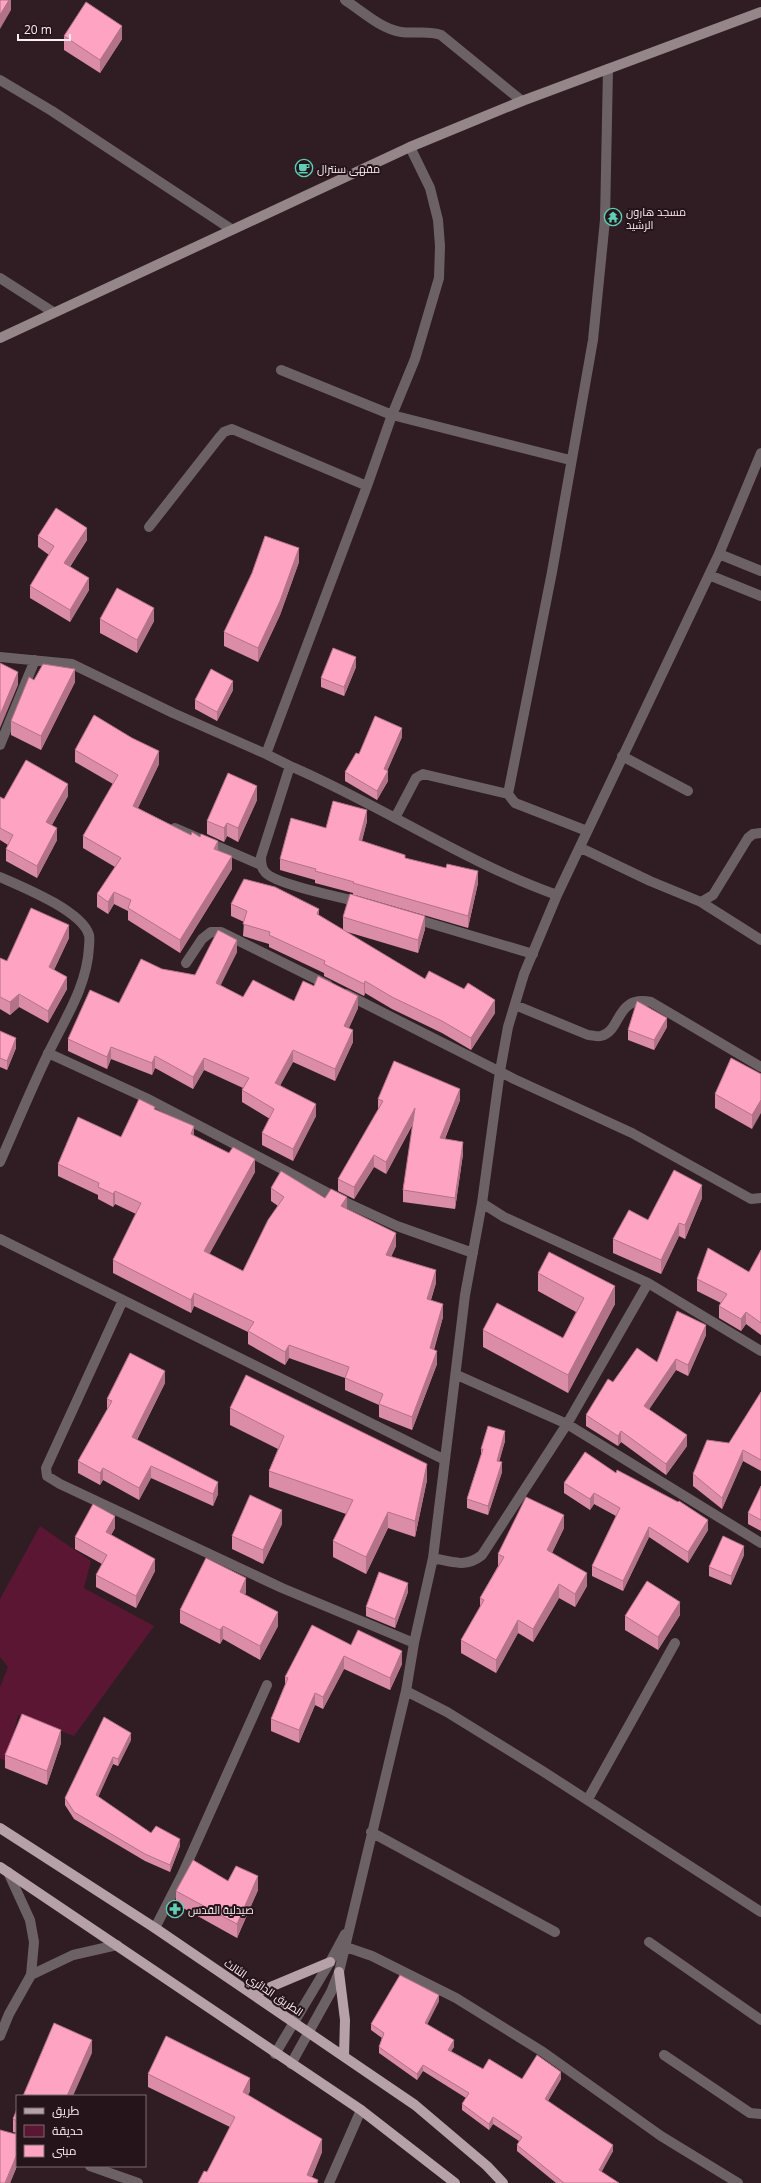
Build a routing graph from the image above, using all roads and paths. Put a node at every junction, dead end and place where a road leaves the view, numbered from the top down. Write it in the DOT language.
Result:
graph roads {
  1 [pos="345,0"];
  2 [pos="761,12"];
  3 [pos="608,69"];
  4 [pos="0,80"];
  5 [pos="522,102"];
  6 [pos="410,147"];
  7 [pos="231,229"];
  8 [pos="0,278"];
  9 [pos="53,312"];
  10 [pos="0,338"];
  11 [pos="281,370"];
  12 [pos="392,415"];
  13 [pos="761,453"];
  14 [pos="570,460"];
  15 [pos="367,486"];
  16 [pos="149,527"];
  17 [pos="719,554"];
  18 [pos="761,571"];
  19 [pos="709,575"];
  20 [pos="761,596"];
  21 [pos="0,657"];
  22 [pos="35,660"];
  23 [pos="0,745"];
  24 [pos="266,754"];
  25 [pos="622,756"];
  26 [pos="290,766"];
  27 [pos="688,791"];
  28 [pos="508,794"];
  29 [pos="396,818"];
  30 [pos="166,824"];
  31 [pos="587,831"];
  32 [pos="761,833"];
  33 [pos="581,848"];
  34 [pos="261,865"];
  35 [pos="0,877"];
  36 [pos="557,894"];
  37 [pos="701,902"];
  38 [pos="368,905"];
  39 [pos="403,916"];
  40 [pos="761,940"];
  41 [pos="533,954"];
  42 [pos="186,963"];
  43 [pos="515,1004"];
  44 [pos="48,1053"];
  45 [pos="761,1068"];
  46 [pos="500,1071"];
  47 [pos="0,1162"];
  48 [pos="761,1198"];
  49 [pos="482,1203"];
  50 [pos="0,1239"];
  51 [pos="473,1253"];
  52 [pos="648,1283"];
  53 [pos="122,1300"];
  54 [pos="761,1351"];
  55 [pos="457,1375"];
  56 [pos="567,1424"];
  57 [pos="445,1460"];
  58 [pos="761,1543"];
  59 [pos="433,1558"];
  60 [pos="414,1643"];
  61 [pos="675,1643"];
  62 [pos="267,1685"];
  63 [pos="406,1691"];
  64 [pos="588,1799"];
  65 [pos="0,1828"];
  66 [pos="371,1832"];
  67 [pos="4,1869"];
  68 [pos="761,1912"];
  69 [pos="350,1926"];
  70 [pos="156,1928"];
  71 [pos="555,1932"];
  72 [pos="649,1942"];
  73 [pos="117,1945"];
  74 [pos="346,1947"];
  75 [pos="330,1962"];
  76 [pos="339,1972"];
  77 [pos="31,1975"];
  78 [pos="254,1994"];
  79 [pos="761,2020"];
  80 [pos="294,2022"];
  81 [pos="309,2032"];
  82 [pos="0,2036"];
  83 [pos="275,2054"];
  84 [pos="664,2055"];
  85 [pos="344,2056"];
  86 [pos="291,2064"];
  87 [pos="361,2110"];
  88 [pos="761,2114"];
  89 [pos="93,2167"];
  90 [pos="138,2183"];
  91 [pos="329,2183"];
  92 [pos="455,2183"];
  93 [pos="503,2183"];
  94 [pos="738,2183"];
  1 -- 5 [label="street"];
  2 -- 3 [label="main road"];
  3 -- 5 [label="main road"];
  3 -- 14 [label="street"];
  4 -- 7 [label="street"];
  5 -- 6 [label="main road"];
  6 -- 7 [label="main road"];
  6 -- 12 [label="street"];
  7 -- 9 [label="main road"];
  8 -- 9 [label="street"];
  9 -- 10 [label="main road"];
  11 -- 12 [label="street"];
  12 -- 14 [label="street"];
  12 -- 15 [label="street"];
  13 -- 17 [label="street"];
  14 -- 28 [label="street"];
  15 -- 16 [label="street"];
  15 -- 24 [label="street"];
  17 -- 18 [label="street"];
  17 -- 19 [label="street"];
  19 -- 20 [label="street"];
  19 -- 25 [label="street"];
  21 -- 22 [label="street"];
  22 -- 23 [label="street"];
  22 -- 24 [label="street"];
  24 -- 26 [label="street"];
  25 -- 27 [label="street"];
  25 -- 31 [label="street"];
  26 -- 29 [label="street"];
  26 -- 34 [label="street"];
  28 -- 29 [label="street"];
  28 -- 31 [label="street"];
  29 -- 36 [label="street"];
  30 -- 34 [label="street"];
  31 -- 33 [label="street"];
  32 -- 37 [label="street"];
  33 -- 36 [label="street"];
  33 -- 37 [label="street"];
  34 -- 38 [label="street"];
  35 -- 44 [label="street"];
  36 -- 41 [label="street"];
  37 -- 40 [label="street"];
  39 -- 41 [label="street"];
  41 -- 43 [label="street"];
  42 -- 46 [label="street"];
  43 -- 45 [label="street"];
  43 -- 46 [label="street"];
  44 -- 47 [label="street"];
  44 -- 51 [label="street"];
  46 -- 48 [label="street"];
  46 -- 49 [label="street"];
  49 -- 51 [label="street"];
  49 -- 52 [label="street"];
  50 -- 53 [label="street"];
  51 -- 55 [label="street"];
  52 -- 54 [label="street"];
  52 -- 56 [label="street"];
  53 -- 57 [label="street"];
  53 -- 60 [label="street"];
  55 -- 56 [label="street"];
  55 -- 57 [label="street"];
  56 -- 58 [label="street"];
  56 -- 59 [label="street"];
  57 -- 59 [label="street"];
  59 -- 60 [label="street"];
  60 -- 63 [label="street"];
  61 -- 64 [label="street"];
  62 -- 70 [label="street"];
  63 -- 64 [label="street"];
  63 -- 66 [label="street"];
  64 -- 68 [label="street"];
  65 -- 70 [label="main road, الطريق الدائري الثالث"];
  66 -- 69 [label="street"];
  66 -- 71 [label="street"];
  67 -- 73 [label="main road"];
  67 -- 77 [label="street"];
  69 -- 74 [label="street"];
  69 -- 75 [label="street"];
  70 -- 78 [label="main road, الطريق الدائري الثالث"];
  72 -- 79 [label="street"];
  73 -- 77 [label="street"];
  73 -- 83 [label="main road"];
  74 -- 76 [label="street"];
  74 -- 94 [label="street"];
  75 -- 78 [label="main road"];
  75 -- 80 [label="street"];
  76 -- 81 [label="street"];
  76 -- 85 [label="main road"];
  77 -- 82 [label="street"];
  78 -- 80 [label="main road, الطريق الدائري الثالث"];
  80 -- 81 [label="main road, الطريق الدائري الثالث"];
  80 -- 83 [label="street"];
  81 -- 85 [label="main road, الطريق الدائري الثالث"];
  81 -- 86 [label="street"];
  83 -- 86 [label="main road"];
  84 -- 88 [label="street"];
  85 -- 93 [label="main road, الطريق الدائري الثالث"];
  86 -- 87 [label="main road"];
  87 -- 91 [label="street"];
  87 -- 92 [label="main road"];
  89 -- 90 [label="street"];
}
